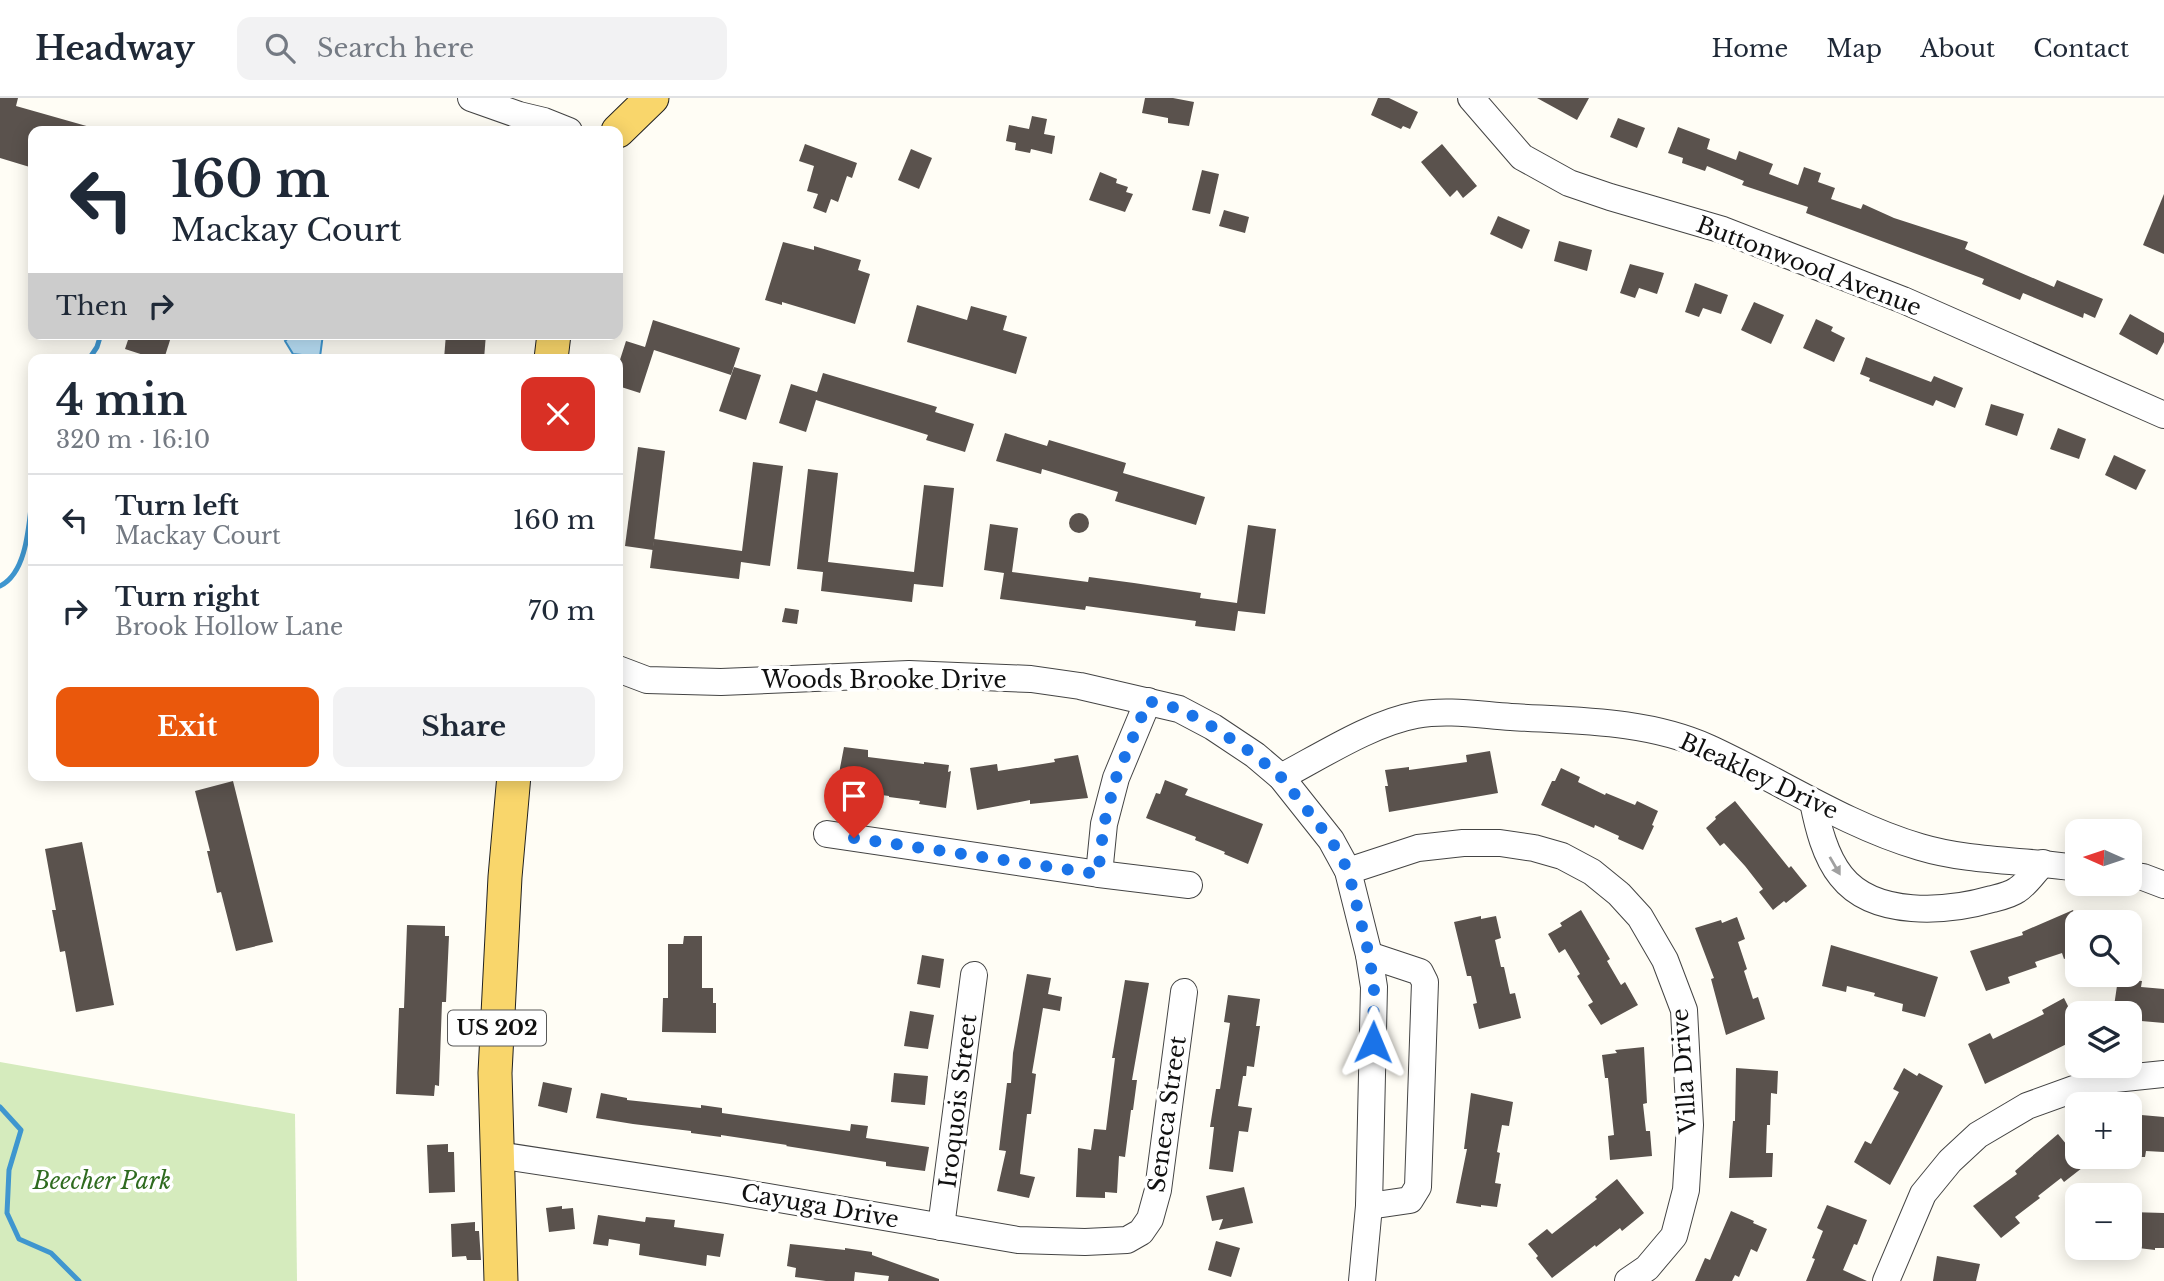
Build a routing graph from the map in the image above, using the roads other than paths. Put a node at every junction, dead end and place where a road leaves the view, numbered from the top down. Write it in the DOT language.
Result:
graph roads {
  1 [pos="471,98"];
  2 [pos="652,98"];
  3 [pos="1471,98"];
  4 [pos="556,126"];
  5 [pos="623,126"];
  6 [pos="2164,415"];
  7 [pos="623,671"];
  8 [pos="647,680"];
  9 [pos="623,689"];
  10 [pos="1148,701"];
  11 [pos="1281,777"];
  12 [pos="513,781"];
  13 [pos="1813,802"];
  14 [pos="827,834"];
  15 [pos="2043,863"];
  16 [pos="2065,866"];
  17 [pos="1348,870"];
  18 [pos="1098,874"];
  19 [pos="2142,877"];
  20 [pos="1189,885"];
  21 [pos="2164,885"];
  22 [pos="1369,955"];
  23 [pos="974,975"];
  24 [pos="1184,992"];
  25 [pos="2164,1074"];
  26 [pos="498,1154"];
  27 [pos="1369,1206"];
  28 [pos="942,1227"];
  29 [pos="1141,1232"];
  30 [pos="501,1281"];
  31 [pos="1362,1281"];
  32 [pos="1628,1281"];
  33 [pos="1886,1281"];
  1 -- 4 [label="street"];
  2 -- 5 [label="main road"];
  3 -- 6 [label="street, Buttonwood Avenue"];
  7 -- 8 [label="street, Woods Brooke Drive"];
  8 -- 9 [label="street, Woods Brooke Drive"];
  8 -- 10 [label="street, Woods Brooke Drive"];
  10 -- 11 [label="street, Woods Brooke Drive"];
  10 -- 18 [label="street"];
  11 -- 13 [label="street, Bleakley Drive"];
  11 -- 17 [label="street, Woods Brooke Drive"];
  12 -- 26 [label="main road, US 202"];
  13 -- 15 [label="street, Bleakley Drive"];
  13 -- 15 [label="street, one-way"];
  14 -- 18 [label="street"];
  15 -- 16 [label="street, Bleakley Drive"];
  17 -- 22 [label="street, Woods Brooke Drive"];
  17 -- 32 [label="street, Villa Drive"];
  18 -- 20 [label="street"];
  19 -- 21 [label="street"];
  22 -- 27 [label="street, Woods Brooke Drive"];
  22 -- 27 [label="street"];
  23 -- 28 [label="street, Iroquois Street"];
  24 -- 29 [label="street, Seneca Street"];
  25 -- 33 [label="street"];
  26 -- 28 [label="street, Cayuga Drive"];
  26 -- 30 [label="main road, US 202"];
  27 -- 31 [label="street, Woods Brooke Drive"];
  28 -- 29 [label="street, Cayuga Drive"];
}
